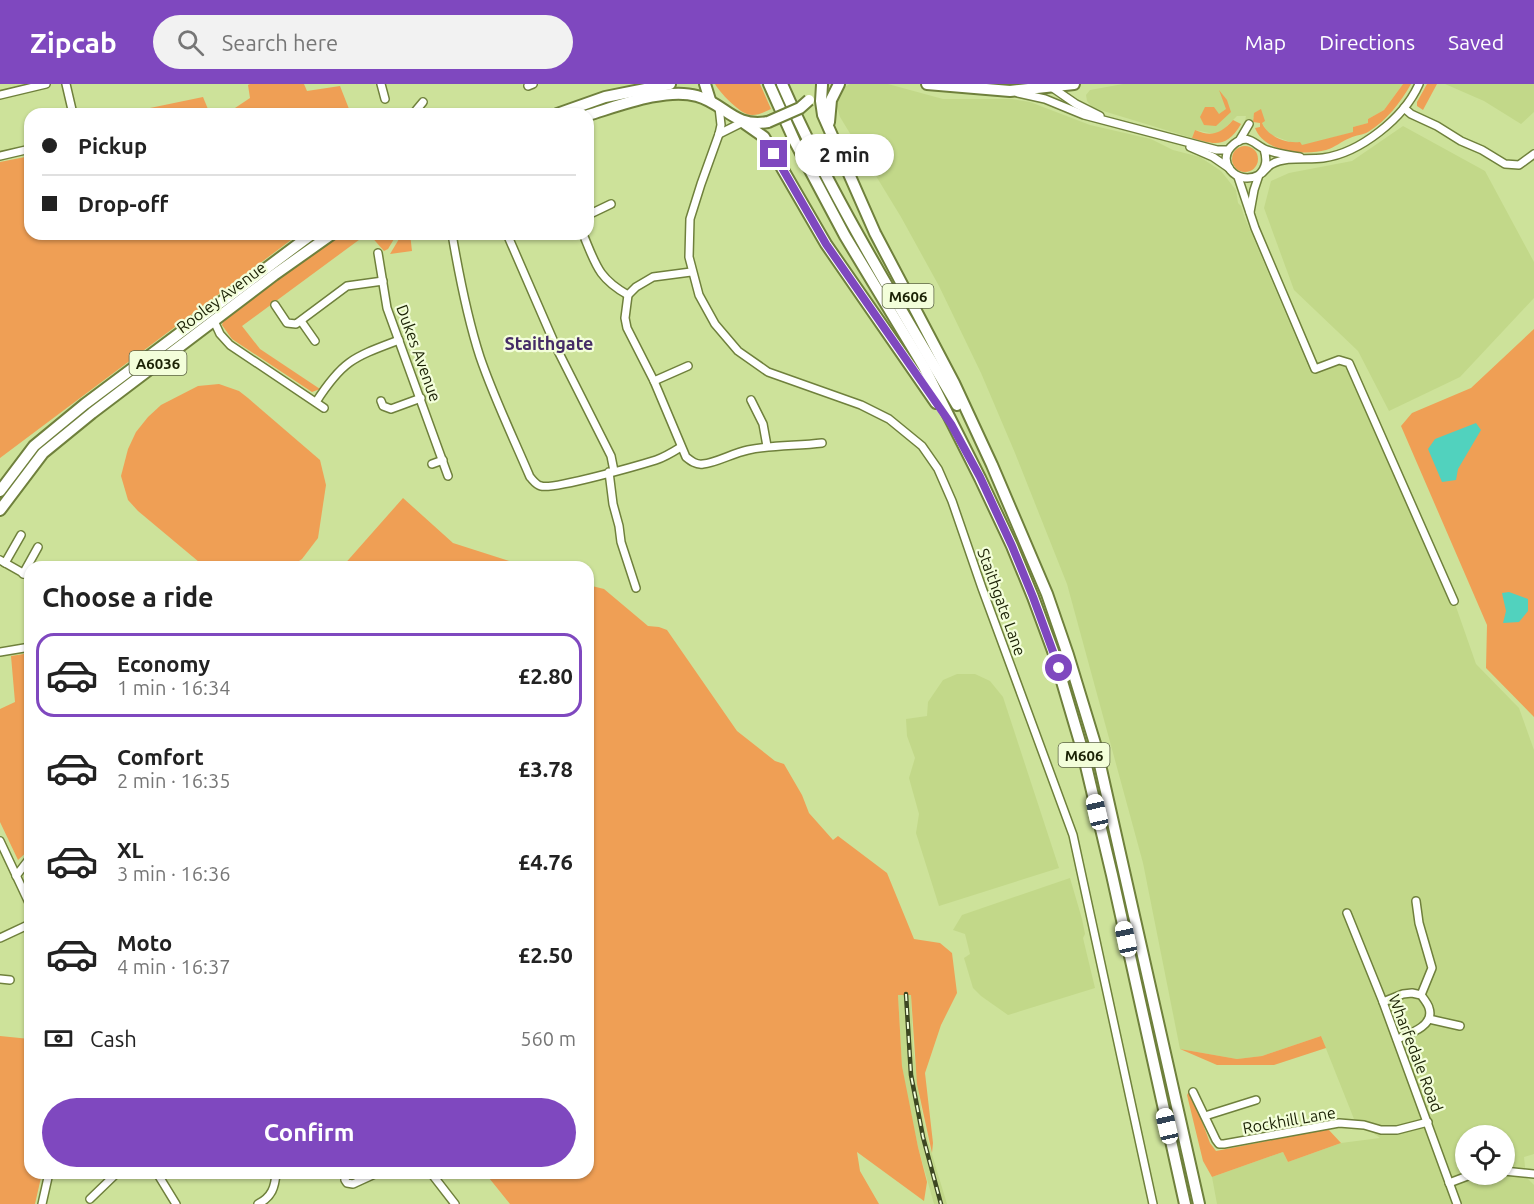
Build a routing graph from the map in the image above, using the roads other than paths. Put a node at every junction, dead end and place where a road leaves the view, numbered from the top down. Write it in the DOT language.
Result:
graph roads {
  1 [pos="46,84"];
  2 [pos="66,84"];
  3 [pos="381,84"];
  4 [pos="670,84"];
  5 [pos="705,84"];
  6 [pos="769,84"];
  7 [pos="782,84"];
  8 [pos="822,84"];
  9 [pos="839,84"];
  10 [pos="927,84"];
  11 [pos="1074,84"];
  12 [pos="1419,84"];
  13 [pos="1048,86"];
  14 [pos="22,87"];
  15 [pos="1010,91"];
  16 [pos="0,95"];
  17 [pos="385,99"];
  18 [pos="423,102"];
  19 [pos="715,103"];
  20 [pos="72,108"];
  21 [pos="418,108"];
  22 [pos="574,108"];
  23 [pos="1404,108"];
  24 [pos="594,113"];
  25 [pos="1110,121"];
  26 [pos="744,122"];
  27 [pos="829,125"];
  28 [pos="1157,134"];
  29 [pos="719,135"];
  30 [pos="1253,140"];
  31 [pos="1239,141"];
  32 [pos="1264,149"];
  33 [pos="24,150"];
  34 [pos="1228,150"];
  35 [pos="1534,155"];
  36 [pos="0,156"];
  37 [pos="1322,159"];
  38 [pos="1229,168"];
  39 [pos="1260,174"];
  40 [pos="1238,177"];
  41 [pos="611,204"];
  42 [pos="594,212"];
  43 [pos="1250,214"];
  44 [pos="304,240"];
  45 [pos="324,240"];
  46 [pos="453,240"];
  47 [pos="510,240"];
  48 [pos="586,240"];
  49 [pos="378,253"];
  50 [pos="691,272"];
  51 [pos="383,281"];
  52 [pos="628,295"];
  53 [pos="274,305"];
  54 [pos="214,321"];
  55 [pos="301,321"];
  56 [pos="399,340"];
  57 [pos="315,341"];
  58 [pos="688,366"];
  59 [pos="654,381"];
  60 [pos="421,398"];
  61 [pos="751,400"];
  62 [pos="381,401"];
  63 [pos="316,402"];
  64 [pos="324,408"];
  65 [pos="951,424"];
  66 [pos="822,443"];
  67 [pos="767,446"];
  68 [pos="681,447"];
  69 [pos="443,460"];
  70 [pos="432,464"];
  71 [pos="992,465"];
  72 [pos="611,472"];
  73 [pos="448,476"];
  74 [pos="0,491"];
  75 [pos="0,510"];
  76 [pos="21,535"];
  77 [pos="38,547"];
  78 [pos="33,561"];
  79 [pos="2,562"];
  80 [pos="24,574"];
  81 [pos="636,588"];
  82 [pos="1454,601"];
  83 [pos="24,648"];
  84 [pos="0,652"];
  85 [pos="0,841"];
  86 [pos="24,866"];
  87 [pos="16,876"];
  88 [pos="24,893"];
  89 [pos="1416,901"];
  90 [pos="1347,913"];
  91 [pos="24,927"];
  92 [pos="0,938"];
  93 [pos="0,979"];
  94 [pos="10,980"];
  95 [pos="1421,995"];
  96 [pos="1383,1002"];
  97 [pos="1429,1019"];
  98 [pos="1460,1026"];
  99 [pos="1397,1039"];
  100 [pos="1193,1092"];
  101 [pos="1256,1100"];
  102 [pos="1206,1116"];
  103 [pos="1428,1122"];
  104 [pos="1190,1164"];
  105 [pos="1515,1172"];
  106 [pos="1534,1174"];
  107 [pos="48,1179"];
  108 [pos="111,1179"];
  109 [pos="161,1179"];
  110 [pos="275,1179"];
  111 [pos="364,1179"];
  112 [pos="435,1179"];
  113 [pos="345,1180"];
  114 [pos="1455,1181"];
  115 [pos="1449,1183"];
  116 [pos="90,1199"];
  117 [pos="453,1203"];
  118 [pos="42,1204"];
  119 [pos="176,1204"];
  120 [pos="258,1204"];
  121 [pos="1153,1204"];
  122 [pos="1185,1204"];
  123 [pos="1199,1204"];
  124 [pos="1206,1204"];
  125 [pos="1457,1204"];
  1 -- 14 [label="street"];
  2 -- 20 [label="street"];
  3 -- 17 [label="street"];
  4 -- 22 [label="highway"];
  5 -- 19 [label="highway"];
  6 -- 65 [label="highway, M606"];
  7 -- 71 [label="highway, M606"];
  8 -- 26 [label="highway, bridge"];
  8 -- 27 [label="highway, M606"];
  9 -- 27 [label="highway"];
  10 -- 15 [label="highway"];
  11 -- 13 [label="highway"];
  12 -- 23 [label="street"];
  13 -- 15 [label="highway"];
  13 -- 25 [label="street"];
  14 -- 16 [label="street"];
  15 -- 25 [label="street"];
  18 -- 21 [label="street"];
  19 -- 24 [label="highway"];
  19 -- 26 [label="highway"];
  19 -- 29 [label="street, Staithgate Lane"];
  23 -- 35 [label="street"];
  23 -- 37 [label="street"];
  25 -- 28 [label="street"];
  26 -- 29 [label="street"];
  26 -- 65 [label="highway, M606"];
  27 -- 71 [label="highway, M606"];
  28 -- 34 [label="street"];
  28 -- 38 [label="street"];
  29 -- 50 [label="street, Staithgate Lane"];
  30 -- 31 [label="street"];
  30 -- 31 [label="street"];
  30 -- 32 [label="street"];
  31 -- 34 [label="street"];
  32 -- 37 [label="street"];
  32 -- 39 [label="street"];
  33 -- 36 [label="street"];
  34 -- 38 [label="street"];
  37 -- 39 [label="street"];
  38 -- 40 [label="street"];
  39 -- 40 [label="street"];
  39 -- 43 [label="street"];
  40 -- 43 [label="street"];
  41 -- 42 [label="street"];
  43 -- 82 [label="street"];
  44 -- 74 [label="highway, Rooley Avenue / A6036"];
  45 -- 54 [label="highway, Rooley Avenue / A6036"];
  46 -- 72 [label="street"];
  47 -- 72 [label="street"];
  48 -- 52 [label="street"];
  49 -- 51 [label="street, Dukes Avenue"];
  50 -- 52 [label="street"];
  50 -- 121 [label="street, Staithgate Lane"];
  51 -- 55 [label="street"];
  51 -- 56 [label="street, Dukes Avenue"];
  52 -- 59 [label="street"];
  53 -- 55 [label="street"];
  54 -- 63 [label="street"];
  54 -- 75 [label="highway, Rooley Avenue / A6036"];
  55 -- 57 [label="street"];
  56 -- 60 [label="street, Dukes Avenue"];
  56 -- 63 [label="street"];
  58 -- 59 [label="street"];
  59 -- 68 [label="street"];
  60 -- 62 [label="street"];
  60 -- 69 [label="street, Dukes Avenue"];
  61 -- 67 [label="street"];
  63 -- 64 [label="street"];
  65 -- 122 [label="highway, M606"];
  66 -- 67 [label="street"];
  67 -- 68 [label="street"];
  68 -- 72 [label="street"];
  69 -- 70 [label="street"];
  69 -- 73 [label="street, Dukes Avenue"];
  71 -- 104 [label="highway, M606"];
  72 -- 81 [label="street"];
  76 -- 79 [label="street"];
  77 -- 78 [label="street"];
  79 -- 80 [label="street"];
  83 -- 84 [label="street"];
  85 -- 87 [label="street"];
  86 -- 87 [label="street"];
  87 -- 88 [label="street"];
  89 -- 95 [label="street"];
  90 -- 96 [label="street, Wharfedale Road"];
  91 -- 92 [label="street"];
  93 -- 94 [label="street"];
  95 -- 96 [label="street"];
  95 -- 97 [label="street"];
  96 -- 99 [label="street, Wharfedale Road"];
  97 -- 98 [label="street"];
  97 -- 99 [label="street"];
  99 -- 103 [label="street, Wharfedale Road"];
  100 -- 102 [label="street, Rockhill Lane"];
  101 -- 102 [label="street, Rockhill Lane"];
  102 -- 103 [label="street, Rockhill Lane"];
  103 -- 115 [label="street, Wharfedale Road"];
  104 -- 123 [label="highway, M606"];
  104 -- 124 [label="highway, M606"];
  105 -- 106 [label="street"];
  107 -- 118 [label="street"];
  108 -- 116 [label="street"];
  109 -- 119 [label="street"];
  110 -- 120 [label="street"];
  111 -- 113 [label="street"];
  112 -- 117 [label="street"];
  114 -- 115 [label="street"];
  115 -- 125 [label="street, Wharfedale Road"];
}
